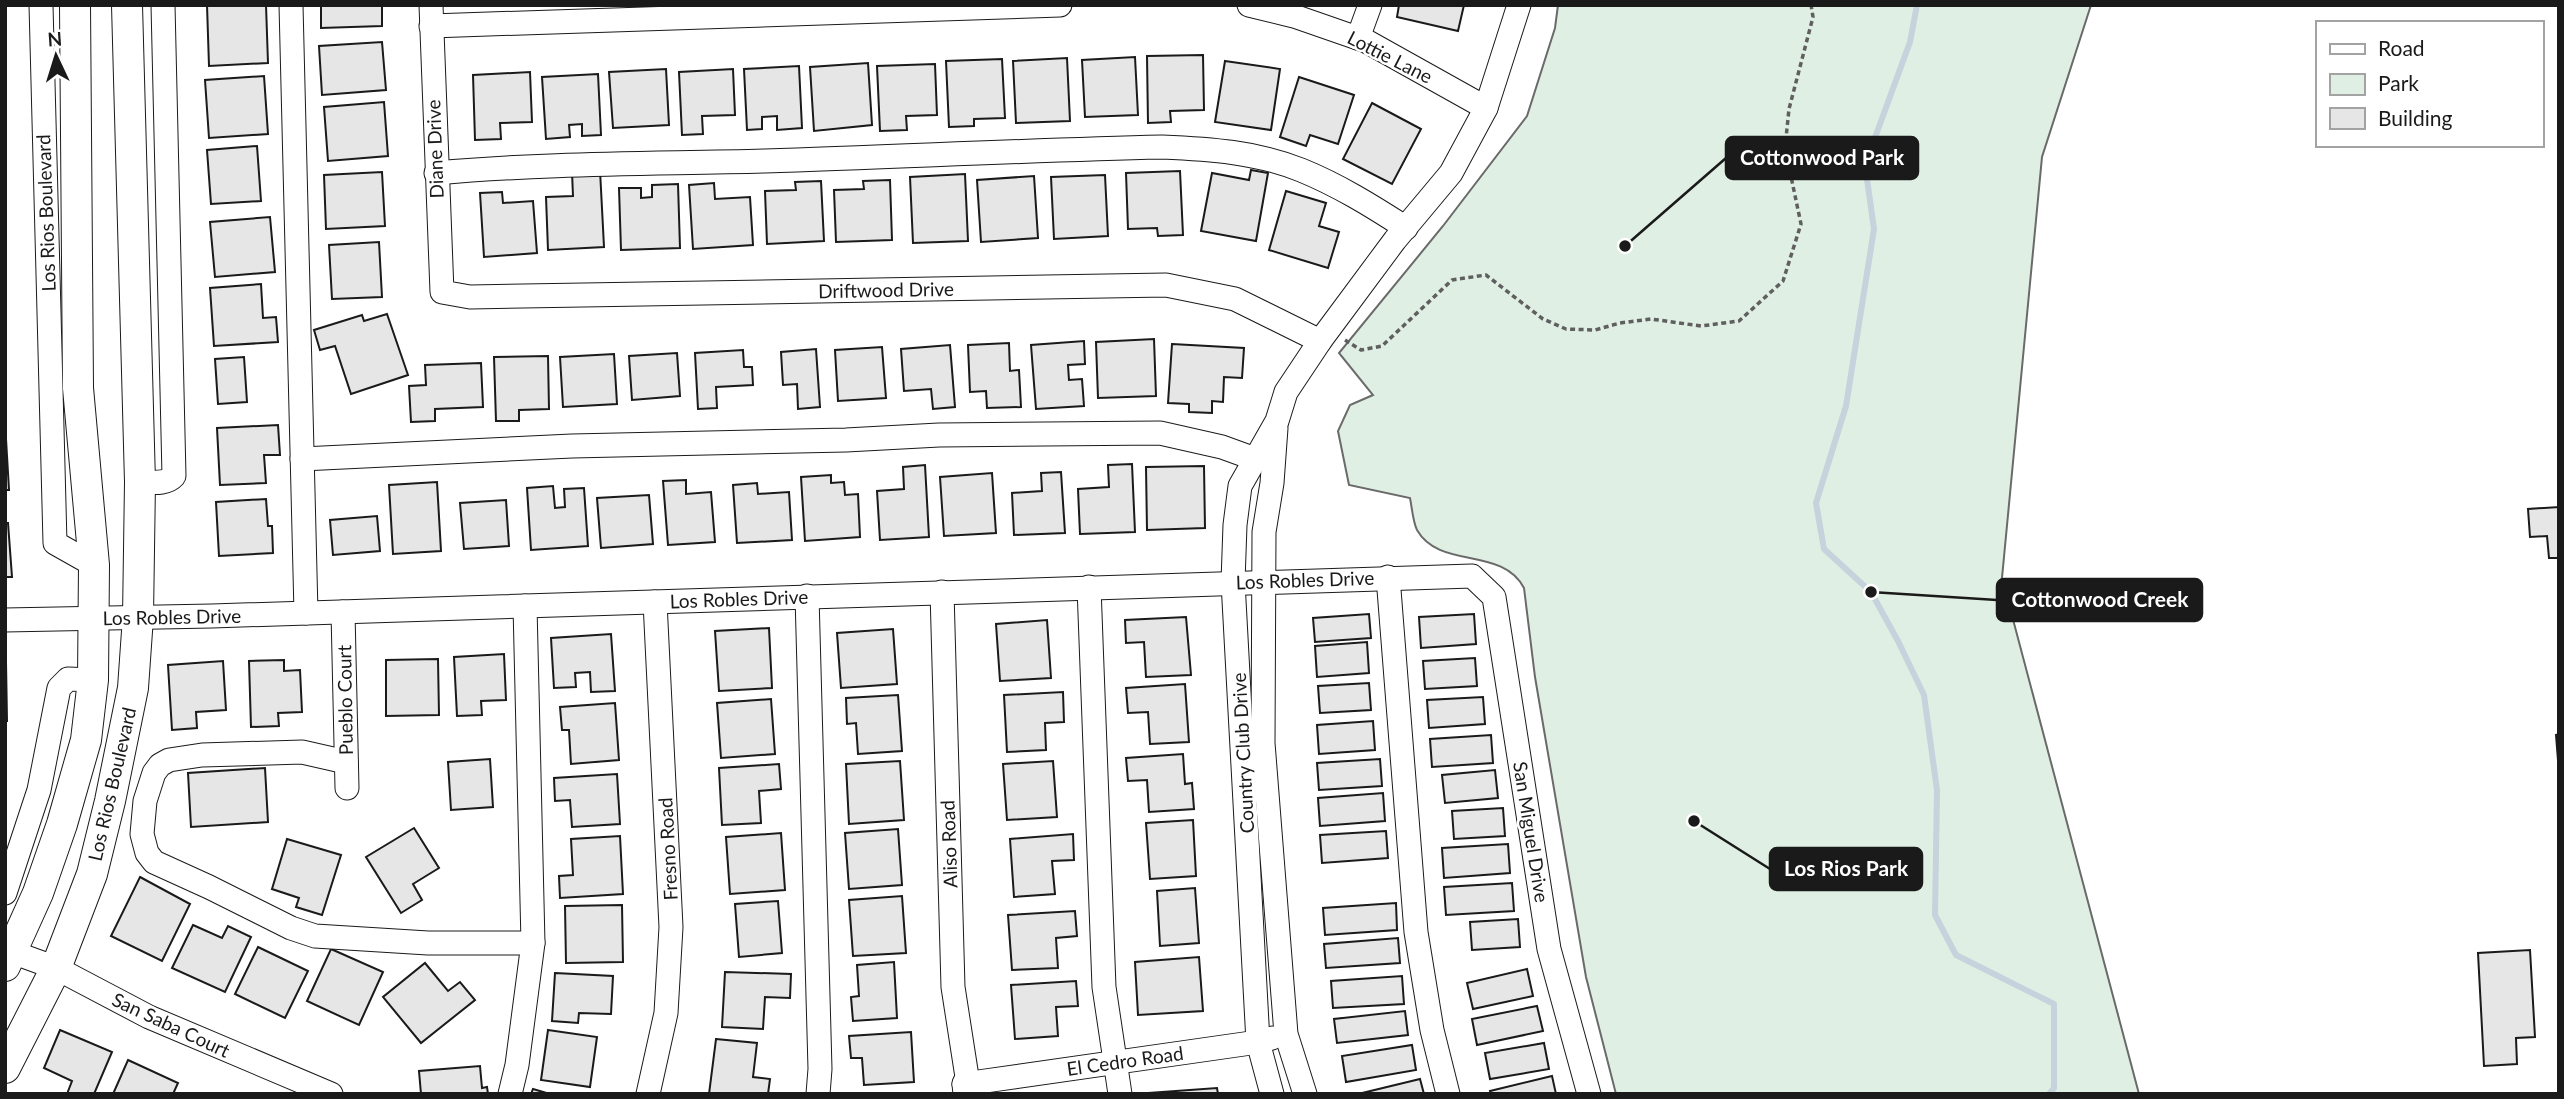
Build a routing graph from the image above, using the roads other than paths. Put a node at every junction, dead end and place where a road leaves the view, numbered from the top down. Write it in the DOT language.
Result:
graph roads {
  1 [pos="41,5"];
  2 [pos="75,5"];
  3 [pos="127,5"];
  4 [pos="163,5"];
  5 [pos="291,5"];
  6 [pos="1060,5"];
  7 [pos="1249,5"];
  8 [pos="1370,5"];
  9 [pos="1520,5"];
  10 [pos="431,15"];
  11 [pos="1357,38"];
  12 [pos="1486,108"];
  13 [pos="436,173"];
  14 [pos="1406,228"];
  15 [pos="442,292"];
  16 [pos="1324,335"];
  17 [pos="1277,421"];
  18 [pos="302,458"];
  19 [pos="1255,459"];
  20 [pos="140,482"];
  21 [pos="94,565"];
  22 [pos="1472,576"];
  23 [pos="1388,577"];
  24 [pos="1233,582"];
  25 [pos="1265,582"];
  26 [pos="1089,587"];
  27 [pos="942,592"];
  28 [pos="807,597"];
  29 [pos="655,602"];
  30 [pos="525,606"];
  31 [pos="343,612"];
  32 [pos="306,613"];
  33 [pos="138,617"];
  34 [pos="93,618"];
  35 [pos="5,620"];
  36 [pos="93,680"];
  37 [pos="346,762"];
  38 [pos="347,788"];
  39 [pos="5,893"];
  40 [pos="533,943"];
  41 [pos="9,959"];
  42 [pos="56,968"];
  43 [pos="1286,1034"];
  44 [pos="1258,1042"];
  45 [pos="1114,1063"];
  46 [pos="5,1068"];
  47 [pos="964,1089"];
  48 [pos="331,1094"];
  49 [pos="510,1094"];
  50 [pos="648,1094"];
  51 [pos="818,1094"];
  52 [pos="1120,1094"];
  53 [pos="1272,1094"];
  54 [pos="1305,1094"];
  55 [pos="1448,1094"];
  56 [pos="1588,1094"];
  1 -- 21 [label="street, Los Rios Boulevard"];
  2 -- 21 [label="main road, Los Rios Boulevard"];
  3 -- 20 [label="main road, Los Rios Boulevard"];
  4 -- 20 [label="street"];
  5 -- 18 [label="street"];
  6 -- 10 [label="street"];
  7 -- 11 [label="street, Lottie Lane"];
  8 -- 11 [label="street"];
  9 -- 12 [label="street, Country Club Drive"];
  10 -- 13 [label="street, Diane Drive"];
  11 -- 12 [label="street, Lottie Lane"];
  12 -- 14 [label="street, Country Club Drive"];
  13 -- 14 [label="street"];
  13 -- 15 [label="street, Diane Drive"];
  14 -- 16 [label="street, Country Club Drive"];
  15 -- 16 [label="street, Driftwood Drive"];
  16 -- 17 [label="street, Country Club Drive"];
  17 -- 19 [label="street, Country Club Drive"];
  17 -- 25 [label="street, Country Club Drive"];
  18 -- 19 [label="street"];
  18 -- 32 [label="street"];
  19 -- 24 [label="street, Country Club Drive"];
  20 -- 33 [label="main road, Los Rios Boulevard"];
  21 -- 34 [label="main road, Los Rios Boulevard"];
  22 -- 23 [label="street, Los Robles Drive"];
  22 -- 56 [label="street, San Miguel Drive"];
  23 -- 25 [label="street, Los Robles Drive"];
  23 -- 55 [label="street"];
  24 -- 25 [label="street, Los Robles Drive"];
  24 -- 26 [label="street, Los Robles Drive"];
  24 -- 44 [label="street, Country Club Drive"];
  25 -- 43 [label="street, Country Club Drive"];
  26 -- 27 [label="street, Los Robles Drive"];
  26 -- 45 [label="street"];
  27 -- 28 [label="street, Los Robles Drive"];
  27 -- 47 [label="street, Aliso Road"];
  28 -- 29 [label="street, Los Robles Drive"];
  28 -- 51 [label="street"];
  29 -- 30 [label="street, Los Robles Drive"];
  29 -- 50 [label="street, Fresno Road"];
  30 -- 31 [label="street, Los Robles Drive"];
  30 -- 40 [label="street"];
  31 -- 32 [label="street, Los Robles Drive"];
  31 -- 37 [label="street, Pueblo Court"];
  32 -- 33 [label="street, Los Robles Drive"];
  33 -- 34 [label="street, Los Robles Drive"];
  33 -- 42 [label="main road, Los Rios Boulevard"];
  34 -- 35 [label="street, Los Robles Drive"];
  34 -- 36 [label="main road, Los Rios Boulevard"];
  36 -- 39 [label="street"];
  36 -- 41 [label="main road, Los Rios Boulevard"];
  37 -- 38 [label="street, Pueblo Court"];
  37 -- 40 [label="street"];
  40 -- 49 [label="street"];
  41 -- 42 [label="street, San Saba Court"];
  42 -- 46 [label="main road, Los Rios Boulevard"];
  42 -- 48 [label="street, San Saba Court"];
  43 -- 44 [label="street, El Cedro Road"];
  43 -- 54 [label="street, Country Club Drive"];
  44 -- 45 [label="street, El Cedro Road"];
  44 -- 53 [label="street, Country Club Drive"];
  45 -- 47 [label="street, El Cedro Road"];
  45 -- 52 [label="street"];
}
